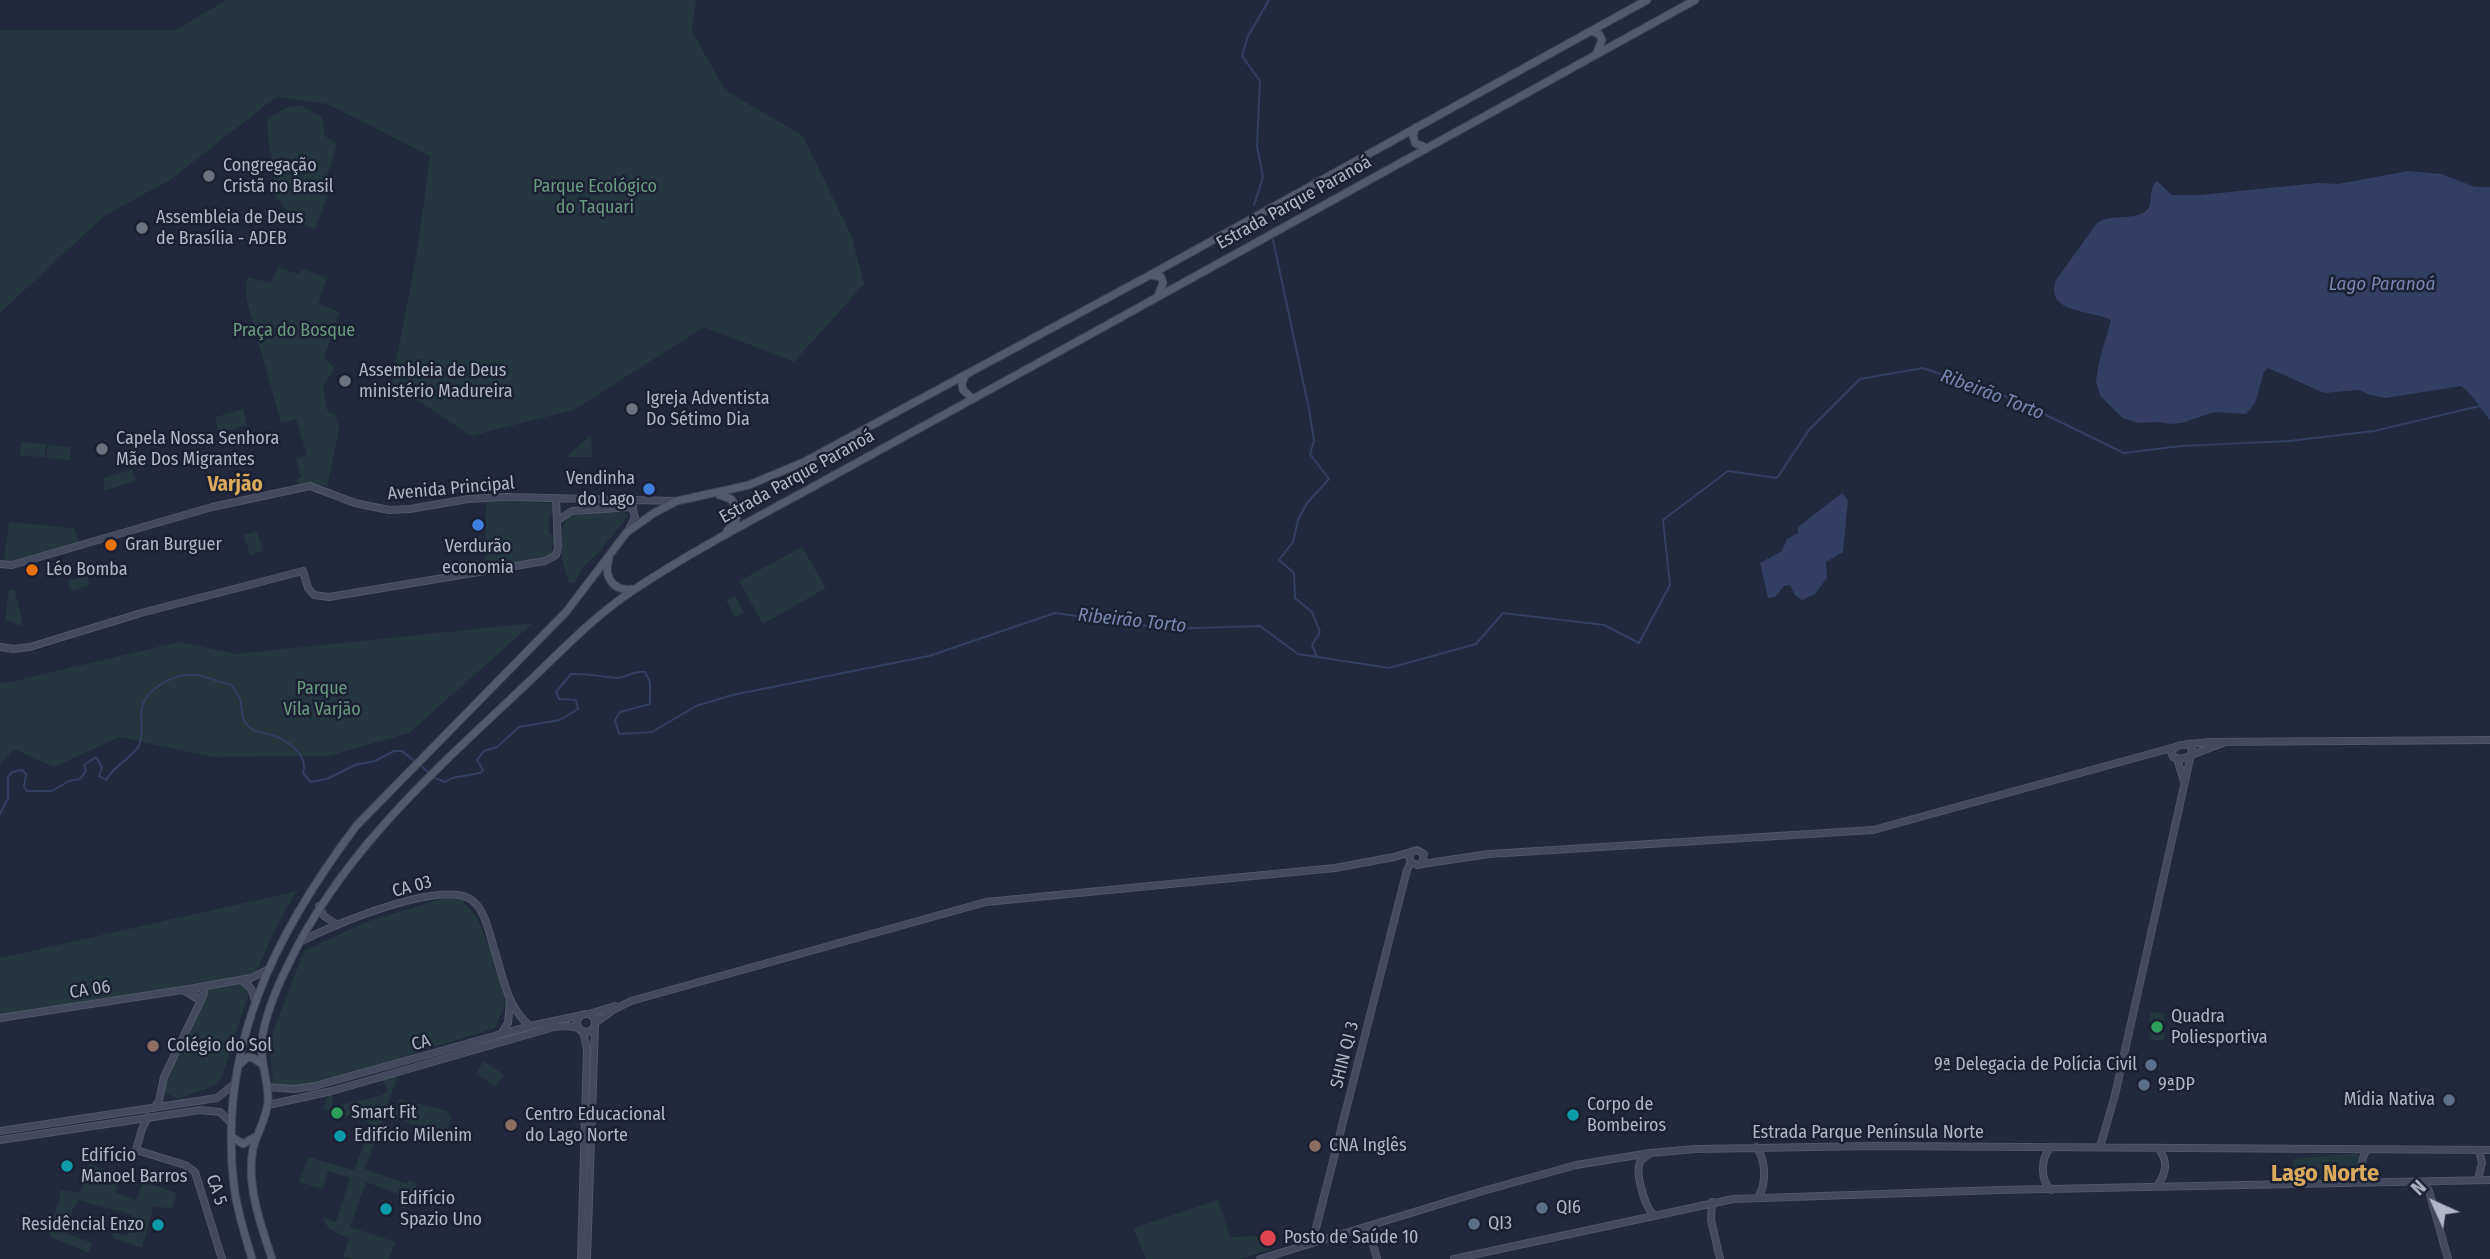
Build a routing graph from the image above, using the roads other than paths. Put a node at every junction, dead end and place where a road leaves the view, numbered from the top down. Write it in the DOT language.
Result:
graph roads {
  1 [pos="1647,0"];
  2 [pos="1695,0"];
  3 [pos="1591,31"];
  4 [pos="1595,56"];
  5 [pos="1416,126"];
  6 [pos="1427,148"];
  7 [pos="1150,275"];
  8 [pos="1157,296"];
  9 [pos="965,376"];
  10 [pos="973,400"];
  11 [pos="708,494"];
  12 [pos="556,498"];
  13 [pos="626,500"];
  14 [pos="677,501"];
  15 [pos="633,507"];
  16 [pos="558,520"];
  17 [pos="627,532"];
  18 [pos="715,540"];
  19 [pos="610,554"];
  20 [pos="0,564"];
  21 [pos="635,589"];
  22 [pos="0,647"];
  23 [pos="2490,740"];
  24 [pos="2225,742"];
  25 [pos="2185,745"];
  26 [pos="2175,747"];
  27 [pos="2148,755"];
  28 [pos="2190,756"];
  29 [pos="2174,757"];
  30 [pos="2184,782"];
  31 [pos="1412,852"];
  32 [pos="1424,854"];
  33 [pos="1394,858"];
  34 [pos="1450,858"];
  35 [pos="1411,862"];
  36 [pos="1421,864"];
  37 [pos="1404,890"];
  38 [pos="319,906"];
  39 [pos="336,924"];
  40 [pos="299,943"];
  41 [pos="269,970"];
  42 [pos="241,980"];
  43 [pos="197,993"];
  44 [pos="510,1000"];
  45 [pos="255,1003"];
  46 [pos="621,1006"];
  47 [pos="585,1014"];
  48 [pos="0,1018"];
  49 [pos="595,1024"];
  50 [pos="530,1026"];
  51 [pos="581,1029"];
  52 [pos="501,1034"];
  53 [pos="263,1065"];
  54 [pos="236,1069"];
  55 [pos="233,1085"];
  56 [pos="267,1087"];
  57 [pos="161,1092"];
  58 [pos="179,1104"];
  59 [pos="268,1105"];
  60 [pos="154,1108"];
  61 [pos="148,1117"];
  62 [pos="138,1119"];
  63 [pos="232,1124"];
  64 [pos="142,1129"];
  65 [pos="0,1131"];
  66 [pos="231,1136"];
  67 [pos="257,1136"];
  68 [pos="0,1140"];
  69 [pos="1756,1146"];
  70 [pos="2104,1147"];
  71 [pos="2050,1148"];
  72 [pos="2157,1148"];
  73 [pos="2367,1150"];
  74 [pos="2479,1150"];
  75 [pos="2490,1150"];
  76 [pos="1650,1153"];
  77 [pos="2478,1180"];
  78 [pos="2490,1180"];
  79 [pos="2435,1181"];
  80 [pos="2367,1182"];
  81 [pos="2423,1182"];
  82 [pos="2156,1187"];
  83 [pos="2051,1190"];
  84 [pos="2429,1191"];
  85 [pos="1758,1197"];
  86 [pos="1712,1202"];
  87 [pos="1702,1204"];
  88 [pos="1654,1215"];
  89 [pos="1711,1220"];
  90 [pos="1316,1228"];
  91 [pos="1359,1229"];
  92 [pos="1322,1240"];
  93 [pos="1310,1244"];
  94 [pos="222,1259"];
  95 [pos="252,1259"];
  96 [pos="272,1259"];
  97 [pos="581,1259"];
  98 [pos="587,1259"];
  99 [pos="1260,1259"];
  100 [pos="1377,1259"];
  101 [pos="1454,1259"];
  102 [pos="1720,1259"];
  103 [pos="2448,1259"];
  1 -- 3 [label="main road, Estrada Parque Paranoá"];
  2 -- 4 [label="main road, Estrada Parque Paranoá"];
  3 -- 4 [label="main road"];
  3 -- 5 [label="main road, Estrada Parque Paranoá"];
  4 -- 6 [label="main road, Estrada Parque Paranoá"];
  5 -- 6 [label="main road"];
  5 -- 7 [label="main road, Estrada Parque Paranoá"];
  6 -- 8 [label="main road, Estrada Parque Paranoá"];
  7 -- 8 [label="main road"];
  7 -- 9 [label="main road, Estrada Parque Paranoá"];
  8 -- 10 [label="main road, Estrada Parque Paranoá"];
  9 -- 10 [label="main road"];
  9 -- 11 [label="main road, Estrada Parque Paranoá"];
  10 -- 18 [label="main road, Estrada Parque Paranoá"];
  11 -- 14 [label="main road, Estrada Parque Paranoá"];
  11 -- 18 [label="main road"];
  12 -- 13 [label="street, Avenida Principal"];
  12 -- 16 [label="street"];
  12 -- 20 [label="street, Avenida Principal"];
  13 -- 14 [label="street, Avenida Principal"];
  13 -- 15 [label="street"];
  14 -- 17 [label="main road, Estrada Parque Paranoá"];
  15 -- 16 [label="street"];
  15 -- 17 [label="street"];
  16 -- 22 [label="street"];
  17 -- 19 [label="main road, Estrada Parque Paranoá"];
  18 -- 21 [label="main road, Estrada Parque Paranoá"];
  19 -- 21 [label="main road"];
  19 -- 41 [label="main road, Estrada Parque Paranoá"];
  21 -- 38 [label="main road, Estrada Parque Paranoá"];
  23 -- 24 [label="street"];
  24 -- 25 [label="street"];
  24 -- 28 [label="street"];
  25 -- 26 [label="street"];
  25 -- 28 [label="street"];
  26 -- 27 [label="street"];
  26 -- 29 [label="street"];
  27 -- 29 [label="street"];
  27 -- 34 [label="street"];
  28 -- 29 [label="street"];
  28 -- 30 [label="street"];
  29 -- 30 [label="street"];
  30 -- 70 [label="street"];
  31 -- 32 [label="street"];
  31 -- 33 [label="street"];
  31 -- 35 [label="street, SHIN QI 3"];
  32 -- 34 [label="street"];
  32 -- 36 [label="street"];
  33 -- 35 [label="street"];
  33 -- 46 [label="street, CA"];
  34 -- 36 [label="street"];
  35 -- 36 [label="street"];
  35 -- 37 [label="street, SHIN QI 3"];
  36 -- 37 [label="street, SHIN QI 3"];
  37 -- 90 [label="street, SHIN QI 3"];
  38 -- 39 [label="street"];
  38 -- 40 [label="main road, Estrada Parque Paranoá"];
  39 -- 40 [label="street, CA 03"];
  39 -- 44 [label="street, CA 03"];
  40 -- 53 [label="main road, Estrada Parque Paranoá"];
  41 -- 42 [label="street, CA 06"];
  41 -- 45 [label="main road, Estrada Parque Paranoá"];
  42 -- 43 [label="street, CA 06"];
  42 -- 45 [label="street"];
  43 -- 48 [label="street, CA 06"];
  43 -- 57 [label="street"];
  44 -- 50 [label="street, CA 03"];
  44 -- 52 [label="street"];
  45 -- 54 [label="main road, Estrada Parque Paranoá"];
  46 -- 47 [label="street, CA"];
  46 -- 49 [label="street"];
  47 -- 49 [label="street"];
  47 -- 50 [label="street, CA"];
  47 -- 51 [label="street"];
  49 -- 51 [label="street"];
  49 -- 98 [label="street"];
  50 -- 52 [label="street, CA"];
  51 -- 59 [label="street, CA"];
  51 -- 97 [label="street"];
  52 -- 56 [label="street, CA"];
  53 -- 54 [label="main road"];
  53 -- 56 [label="main road, Estrada Parque Paranoá"];
  54 -- 55 [label="main road, Estrada Parque Paranoá"];
  55 -- 58 [label="street"];
  55 -- 63 [label="main road, Estrada Parque Paranoá"];
  56 -- 59 [label="main road, Estrada Parque Paranoá"];
  57 -- 58 [label="street"];
  57 -- 60 [label="street"];
  58 -- 60 [label="street"];
  59 -- 67 [label="main road, Estrada Parque Paranoá"];
  60 -- 65 [label="street"];
  61 -- 62 [label="street"];
  61 -- 63 [label="street"];
  61 -- 64 [label="street"];
  62 -- 64 [label="street, CA 5"];
  62 -- 68 [label="street"];
  63 -- 66 [label="main road, Estrada Parque Paranoá"];
  64 -- 94 [label="street, CA 5"];
  66 -- 67 [label="main road"];
  66 -- 95 [label="main road, Estrada Parque Paranoá"];
  67 -- 96 [label="main road, Estrada Parque Paranoá"];
  69 -- 71 [label="street, Estrada Parque Península Norte"];
  69 -- 76 [label="street, Estrada Parque Península Norte"];
  69 -- 85 [label="street"];
  70 -- 71 [label="street, Estrada Parque Península Norte"];
  70 -- 72 [label="street, Estrada Parque Península Norte"];
  71 -- 83 [label="street"];
  72 -- 73 [label="street, Estrada Parque Península Norte"];
  72 -- 82 [label="street"];
  73 -- 74 [label="street, Estrada Parque Península Norte"];
  73 -- 80 [label="street"];
  74 -- 75 [label="street, Estrada Parque Península Norte"];
  74 -- 77 [label="street"];
  76 -- 88 [label="street"];
  76 -- 91 [label="street, Estrada Parque Península Norte"];
  77 -- 78 [label="street"];
  77 -- 79 [label="street"];
  79 -- 81 [label="street"];
  79 -- 84 [label="street"];
  80 -- 81 [label="street"];
  80 -- 82 [label="street"];
  81 -- 84 [label="street"];
  82 -- 83 [label="street"];
  83 -- 85 [label="street"];
  84 -- 103 [label="street"];
  85 -- 86 [label="street"];
  86 -- 87 [label="street"];
  86 -- 89 [label="street"];
  87 -- 88 [label="street"];
  87 -- 89 [label="street"];
  88 -- 101 [label="street"];
  89 -- 102 [label="street"];
  90 -- 92 [label="street"];
  90 -- 93 [label="street, SHIN QI 3"];
  91 -- 92 [label="street, Estrada Parque Península Norte"];
  91 -- 100 [label="street"];
  92 -- 93 [label="street, Estrada Parque Península Norte"];
  93 -- 99 [label="street, Estrada Parque Península Norte"];
}
